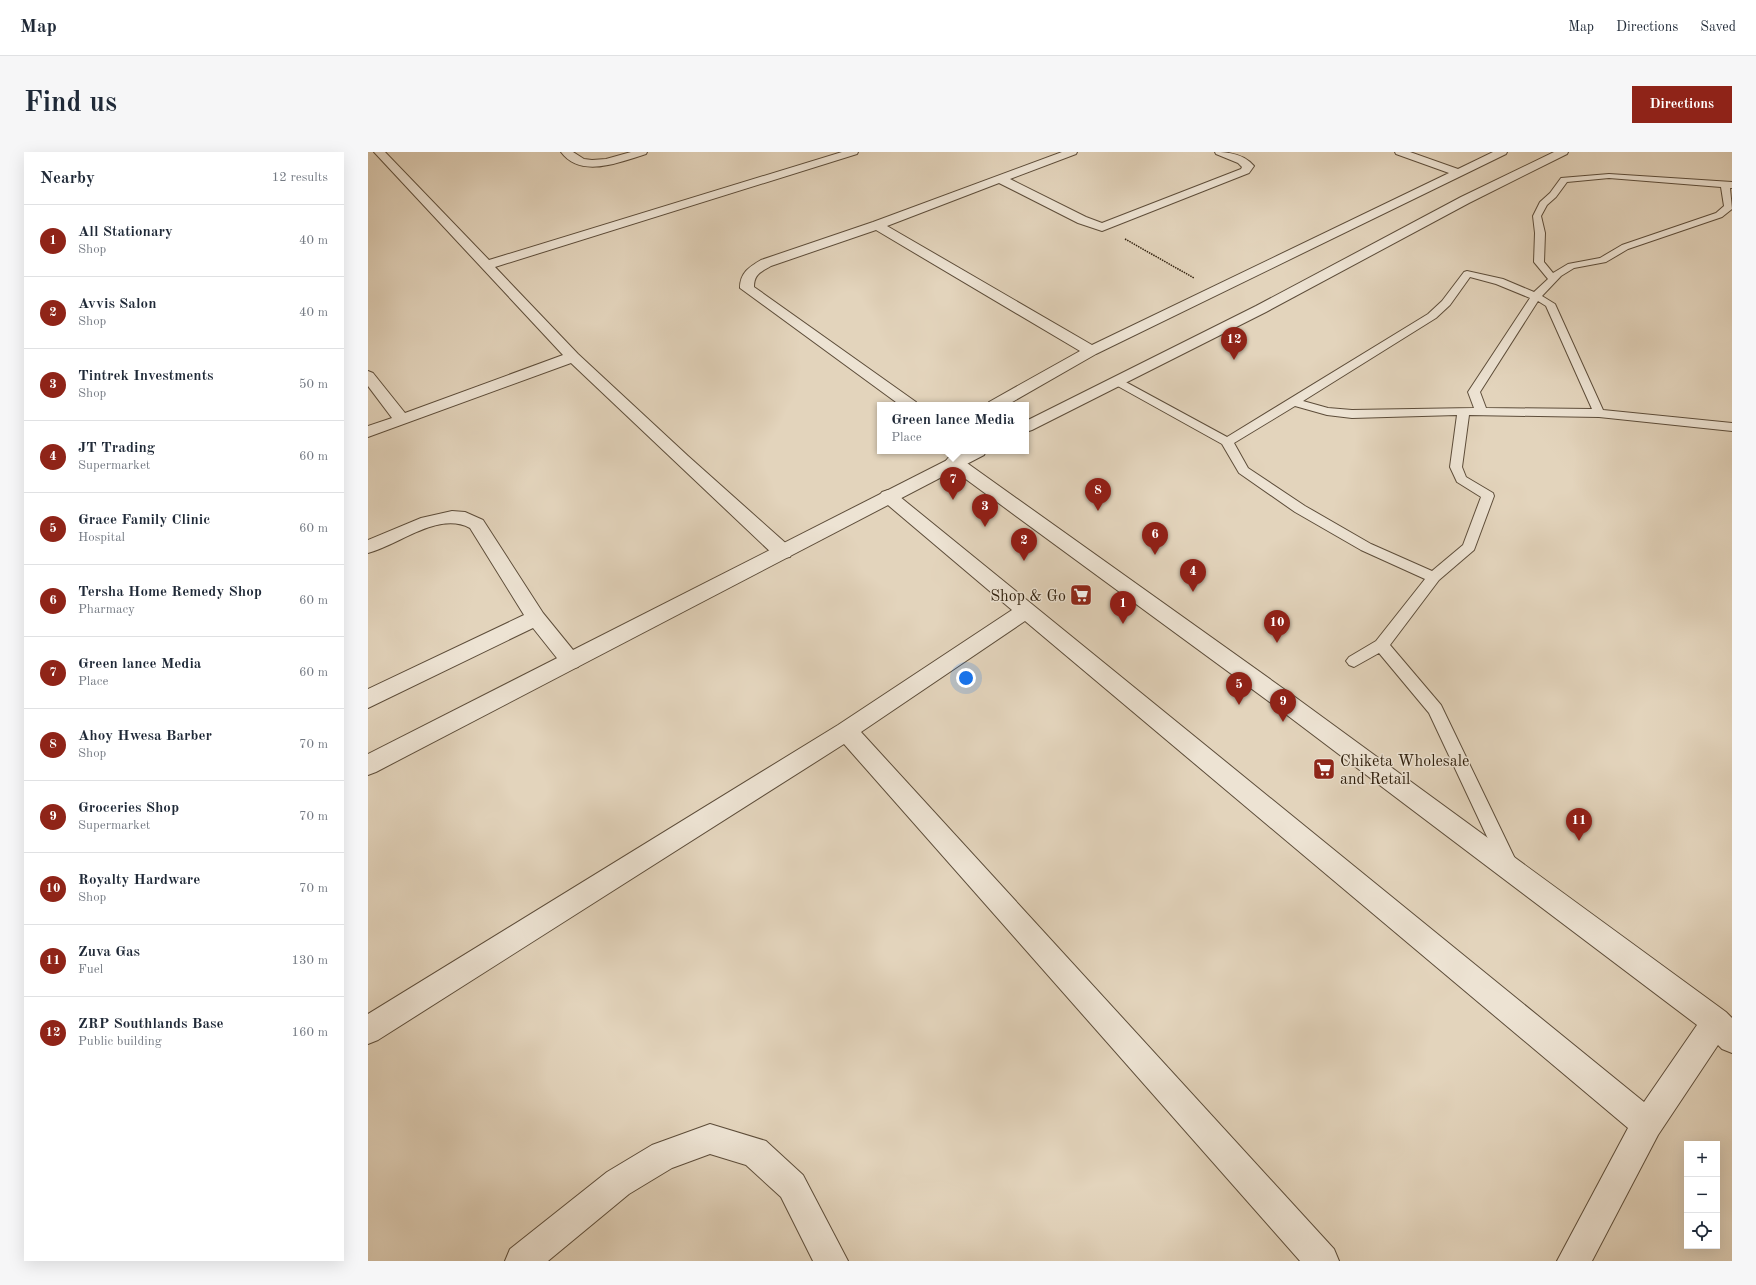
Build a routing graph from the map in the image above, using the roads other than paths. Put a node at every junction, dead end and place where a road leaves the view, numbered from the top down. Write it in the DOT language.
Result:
graph roads {
  1 [pos="380,152"];
  2 [pos="566,152"];
  3 [pos="642,152"];
  4 [pos="853,152"];
  5 [pos="1072,152"];
  6 [pos="1220,152"];
  7 [pos="1400,152"];
  8 [pos="1502,152"];
  9 [pos="1564,152"];
  10 [pos="1459,172"];
  11 [pos="1000,179"];
  12 [pos="1728,185"];
  13 [pos="1730,210"];
  14 [pos="877,225"];
  15 [pos="488,266"];
  16 [pos="1553,279"];
  17 [pos="1536,296"];
  18 [pos="1091,351"];
  19 [pos="573,357"];
  20 [pos="368,376"];
  21 [pos="1118,382"];
  22 [pos="906,402"];
  23 [pos="1000,402"];
  24 [pos="1294,402"];
  25 [pos="1463,412"];
  26 [pos="1481,412"];
  27 [pos="1599,413"];
  28 [pos="401,420"];
  29 [pos="1029,426"];
  30 [pos="1732,427"];
  31 [pos="368,432"];
  32 [pos="1227,442"];
  33 [pos="969,454"];
  34 [pos="888,496"];
  35 [pos="368,547"];
  36 [pos="784,552"];
  37 [pos="1434,577"];
  38 [pos="1026,610"];
  39 [pos="536,618"];
  40 [pos="1381,645"];
  41 [pos="571,661"];
  42 [pos="1354,661"];
  43 [pos="368,699"];
  44 [pos="846,731"];
  45 [pos="368,765"];
  46 [pos="1510,869"];
  47 [pos="368,1030"];
  48 [pos="1724,1030"];
  49 [pos="1647,1124"];
  50 [pos="522,1261"];
  51 [pos="831,1261"];
  52 [pos="1322,1261"];
  53 [pos="1574,1261"];
  1 -- 15 [label="street"];
  2 -- 3 [label="street"];
  4 -- 15 [label="street"];
  5 -- 11 [label="street"];
  6 -- 11 [label="street"];
  7 -- 10 [label="street"];
  8 -- 10 [label="street"];
  9 -- 21 [label="street"];
  10 -- 18 [label="street"];
  11 -- 14 [label="street"];
  12 -- 13 [label="lane"];
  12 -- 16 [label="lane"];
  13 -- 16 [label="lane"];
  14 -- 18 [label="street"];
  14 -- 22 [label="street"];
  15 -- 19 [label="street"];
  16 -- 17 [label="lane"];
  17 -- 24 [label="lane"];
  17 -- 26 [label="lane"];
  17 -- 27 [label="lane"];
  18 -- 23 [label="street"];
  19 -- 28 [label="street"];
  19 -- 36 [label="street"];
  20 -- 28 [label="street"];
  21 -- 29 [label="street"];
  21 -- 32 [label="lane"];
  24 -- 25 [label="lane"];
  24 -- 32 [label="lane"];
  25 -- 26 [label="lane"];
  25 -- 37 [label="lane"];
  26 -- 27 [label="lane"];
  27 -- 30 [label="lane"];
  28 -- 31 [label="street"];
  32 -- 37 [label="lane"];
  33 -- 34 [label="street"];
  33 -- 46 [label="street"];
  34 -- 36 [label="street"];
  34 -- 38 [label="street"];
  35 -- 39 [label="street"];
  36 -- 41 [label="street"];
  37 -- 40 [label="lane"];
  38 -- 44 [label="street"];
  38 -- 49 [label="street"];
  39 -- 41 [label="street"];
  39 -- 43 [label="street"];
  40 -- 42 [label="lane"];
  40 -- 46 [label="lane"];
  41 -- 45 [label="street"];
  44 -- 47 [label="street"];
  44 -- 52 [label="street"];
  46 -- 48 [label="street"];
  48 -- 49 [label="street"];
  49 -- 53 [label="street"];
  50 -- 51 [label="street"];
}
